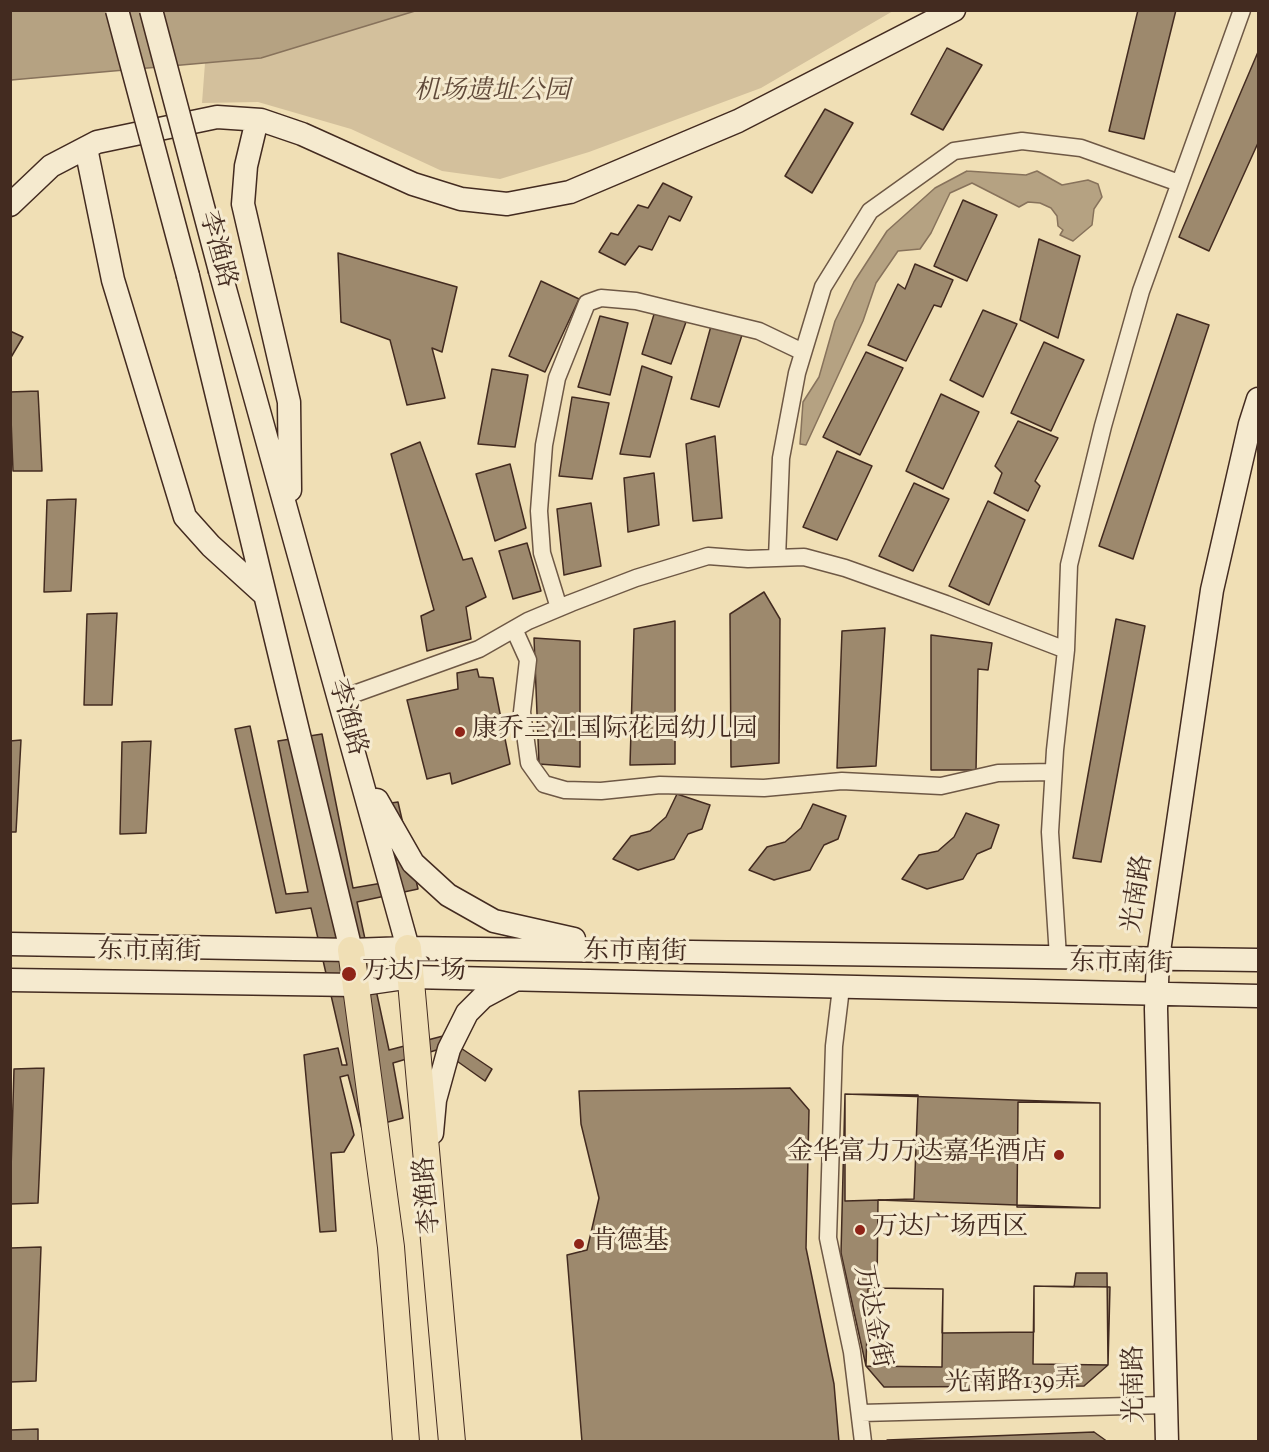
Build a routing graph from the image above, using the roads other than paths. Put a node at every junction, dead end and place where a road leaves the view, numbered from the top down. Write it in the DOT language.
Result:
graph roads {
  1 [pos="117,10"];
  2 [pos="151,10"];
  3 [pos="954,10"];
  4 [pos="1242,10"];
  5 [pos="257,120"];
  6 [pos="86,148"];
  7 [pos="1179,183"];
  8 [pos="10,205"];
  9 [pos="803,352"];
  10 [pos="1258,399"];
  11 [pos="290,522"];
  12 [pos="777,558"];
  13 [pos="265,595"];
  14 [pos="559,608"];
  15 [pos="514,629"];
  16 [pos="1066,650"];
  17 [pos="340,699"];
  18 [pos="358,764"];
  19 [pos="1053,772"];
  20 [pos="10,944"];
  21 [pos="408,948"];
  22 [pos="351,950"];
  23 [pos="649,951"];
  24 [pos="1058,957"];
  25 [pos="1158,958"];
  26 [pos="1258,960"];
  27 [pos="411,977"];
  28 [pos="515,980"];
  29 [pos="10,981"];
  30 [pos="356,985"];
  31 [pos="841,988"];
  32 [pos="1156,995"];
  33 [pos="1258,996"];
  34 [pos="429,1176"];
  35 [pos="1166,1405"];
  36 [pos="861,1413"];
  37 [pos="406,1442"];
  38 [pos="452,1442"];
  39 [pos="863,1442"];
  40 [pos="1167,1442"];
  1 -- 13 [label="main road, 李渔路, bridge"];
  2 -- 11 [label="main road, 李渔路, bridge"];
  3 -- 5 [label="main road"];
  4 -- 7 [label="street"];
  5 -- 6 [label="main road"];
  5 -- 11 [label="main road"];
  6 -- 8 [label="main road"];
  6 -- 13 [label="main road"];
  7 -- 9 [label="street"];
  7 -- 16 [label="street"];
  9 -- 12 [label="street"];
  9 -- 14 [label="street"];
  10 -- 25 [label="main road, 光南路"];
  11 -- 17 [label="main road, 李渔路"];
  12 -- 14 [label="street"];
  12 -- 16 [label="street"];
  13 -- 22 [label="main road, 李渔路"];
  14 -- 15 [label="street"];
  15 -- 17 [label="street"];
  15 -- 19 [label="street"];
  16 -- 19 [label="street"];
  17 -- 18 [label="main road, 李渔路"];
  18 -- 21 [label="main road, 李渔路"];
  18 -- 23 [label="main road"];
  19 -- 24 [label="street"];
  20 -- 22 [label="main road, 东市南街"];
  21 -- 22 [label="main road, 东市南街"];
  21 -- 23 [label="main road, 东市南街"];
  21 -- 27 [label="main road, 李渔路"];
  22 -- 30 [label="main road, 李渔路"];
  23 -- 24 [label="main road, 东市南街"];
  24 -- 25 [label="main road, 东市南街"];
  25 -- 26 [label="main road, 东市南街"];
  25 -- 32 [label="main road, 光南路"];
  27 -- 28 [label="main road, 东市南街"];
  27 -- 30 [label="main road, 东市南街"];
  27 -- 34 [label="main road, 李渔路"];
  28 -- 31 [label="main road, 东市南街"];
  28 -- 34 [label="main road"];
  29 -- 30 [label="main road, 东市南街"];
  30 -- 37 [label="main road, 李渔路"];
  31 -- 32 [label="main road, 东市南街"];
  31 -- 36 [label="street, 万达金街"];
  32 -- 33 [label="main road, 东市南街"];
  32 -- 35 [label="main road, 光南路"];
  34 -- 38 [label="main road, 李渔路"];
  35 -- 36 [label="street, 光南路139弄"];
  35 -- 40 [label="main road, 光南路"];
  36 -- 39 [label="street, 万达金街"];
}
